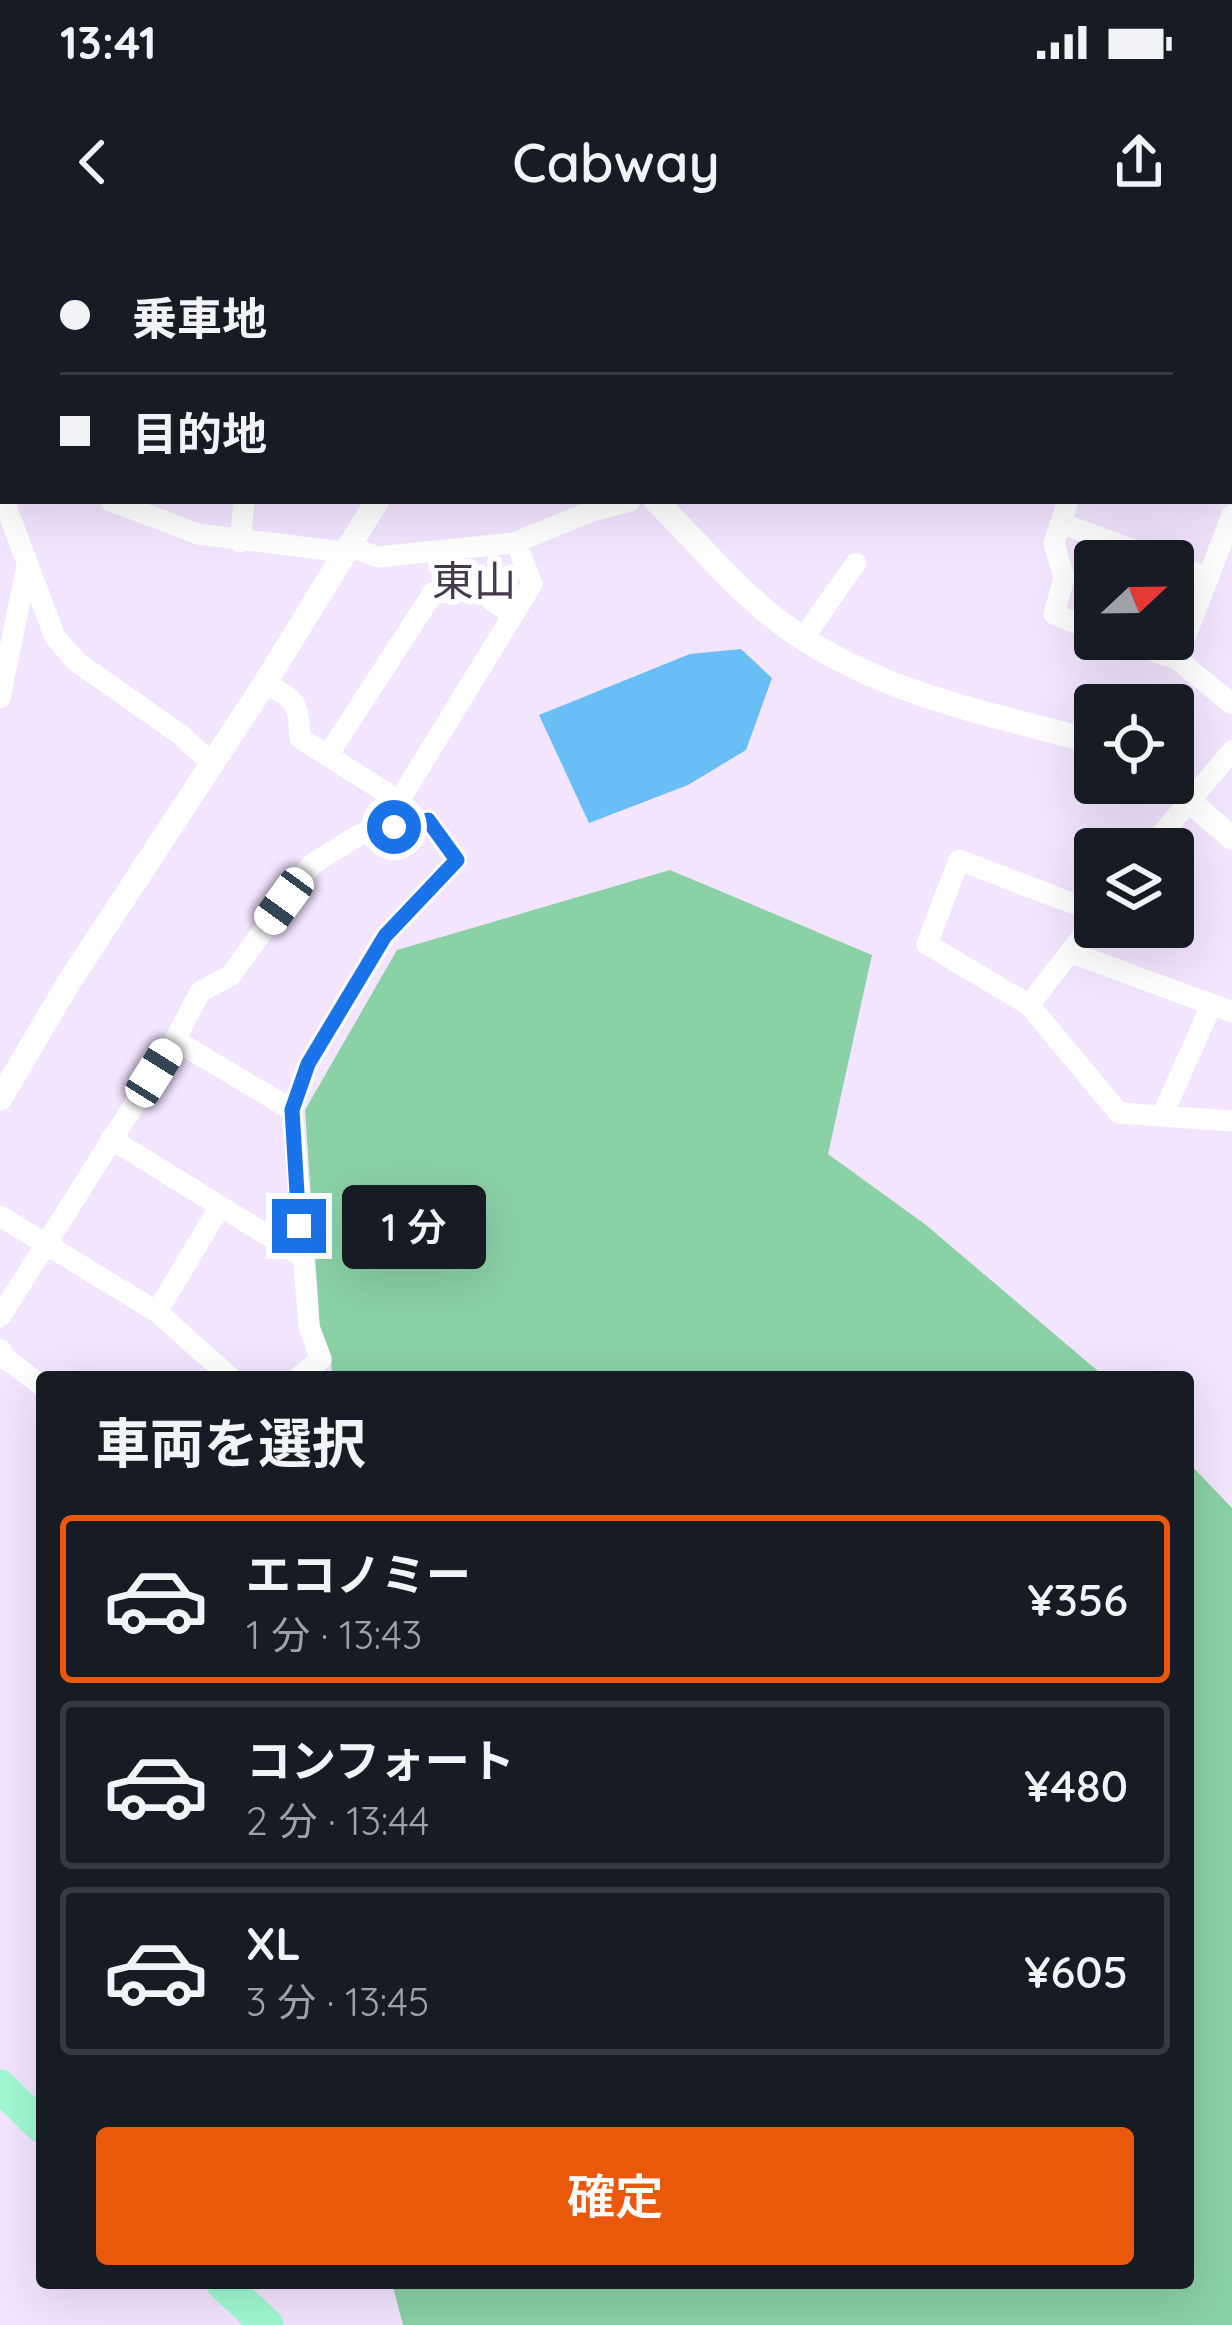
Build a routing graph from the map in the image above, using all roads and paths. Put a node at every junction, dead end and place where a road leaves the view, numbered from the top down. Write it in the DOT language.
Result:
graph roads {
  1 [pos="5,504"];
  2 [pos="244,504"];
  3 [pos="375,504"];
  4 [pos="620,504"];
  5 [pos="659,504"];
  6 [pos="151,508"];
  7 [pos="1064,512"];
  8 [pos="1232,514"];
  9 [pos="1120,540"];
  10 [pos="240,542"];
  11 [pos="516,542"];
  12 [pos="346,549"];
  13 [pos="856,562"];
  14 [pos="27,566"];
  15 [pos="1194,573"];
  16 [pos="1209,578"];
  17 [pos="513,615"];
  18 [pos="1194,617"];
  19 [pos="1074,622"];
  20 [pos="804,637"];
  21 [pos="1179,660"];
  22 [pos="265,683"];
  23 [pos="0,698"];
  24 [pos="1232,704"];
  25 [pos="1074,736"];
  26 [pos="1232,752"];
  27 [pos="328,755"];
  28 [pos="210,762"];
  29 [pos="1194,779"];
  30 [pos="1193,804"];
  31 [pos="1232,838"];
  32 [pos="1074,907"];
  33 [pos="1075,948"];
  34 [pos="1072,953"];
  35 [pos="1029,1005"];
  36 [pos="1221,1009"];
  37 [pos="175,1040"];
  38 [pos="0,1099"];
  39 [pos="292,1110"];
  40 [pos="1162,1116"];
  41 [pos="1232,1120"];
  42 [pos="111,1139"];
  43 [pos="219,1208"];
  44 [pos="0,1216"];
  45 [pos="44,1245"];
  46 [pos="301,1256"];
  47 [pos="157,1312"];
  48 [pos="0,1317"];
  49 [pos="0,1349"];
  50 [pos="223,1371"];
  51 [pos="307,1371"];
  52 [pos="36,1381"];
  53 [pos="0,2086"];
  54 [pos="36,2121"];
  55 [pos="228,2289"];
  56 [pos="267,2325"];
  1 -- 14 [label="street"];
  2 -- 10 [label="street"];
  3 -- 12 [label="street"];
  4 -- 11 [label="street"];
  5 -- 20 [label="street"];
  6 -- 10 [label="street"];
  7 -- 9 [label="street"];
  7 -- 19 [label="street"];
  8 -- 16 [label="street"];
  10 -- 12 [label="street"];
  11 -- 12 [label="street"];
  11 -- 17 [label="street"];
  12 -- 22 [label="street"];
  13 -- 20 [label="street"];
  14 -- 23 [label="street"];
  14 -- 28 [label="street"];
  15 -- 16 [label="street"];
  16 -- 18 [label="street"];
  17 -- 27 [label="street"];
  17 -- 27 [label="street"];
  20 -- 25 [label="street"];
  21 -- 24 [label="street"];
  22 -- 27 [label="street"];
  22 -- 28 [label="street"];
  26 -- 29 [label="street"];
  28 -- 38 [label="street"];
  30 -- 31 [label="street"];
  32 -- 35 [label="street"];
  33 -- 34 [label="street"];
  34 -- 35 [label="street"];
  34 -- 36 [label="street"];
  35 -- 40 [label="street"];
  36 -- 40 [label="street"];
  37 -- 39 [label="street"];
  37 -- 39 [label="street"];
  37 -- 42 [label="street"];
  39 -- 46 [label="street"];
  40 -- 41 [label="street"];
  42 -- 43 [label="street"];
  42 -- 45 [label="street"];
  43 -- 46 [label="street"];
  43 -- 47 [label="street"];
  44 -- 45 [label="street"];
  45 -- 47 [label="street"];
  45 -- 48 [label="street"];
  46 -- 51 [label="street"];
  47 -- 50 [label="street"];
  49 -- 52 [label="street"];
  53 -- 54 [label="main road"];
  55 -- 56 [label="main road"];
}
